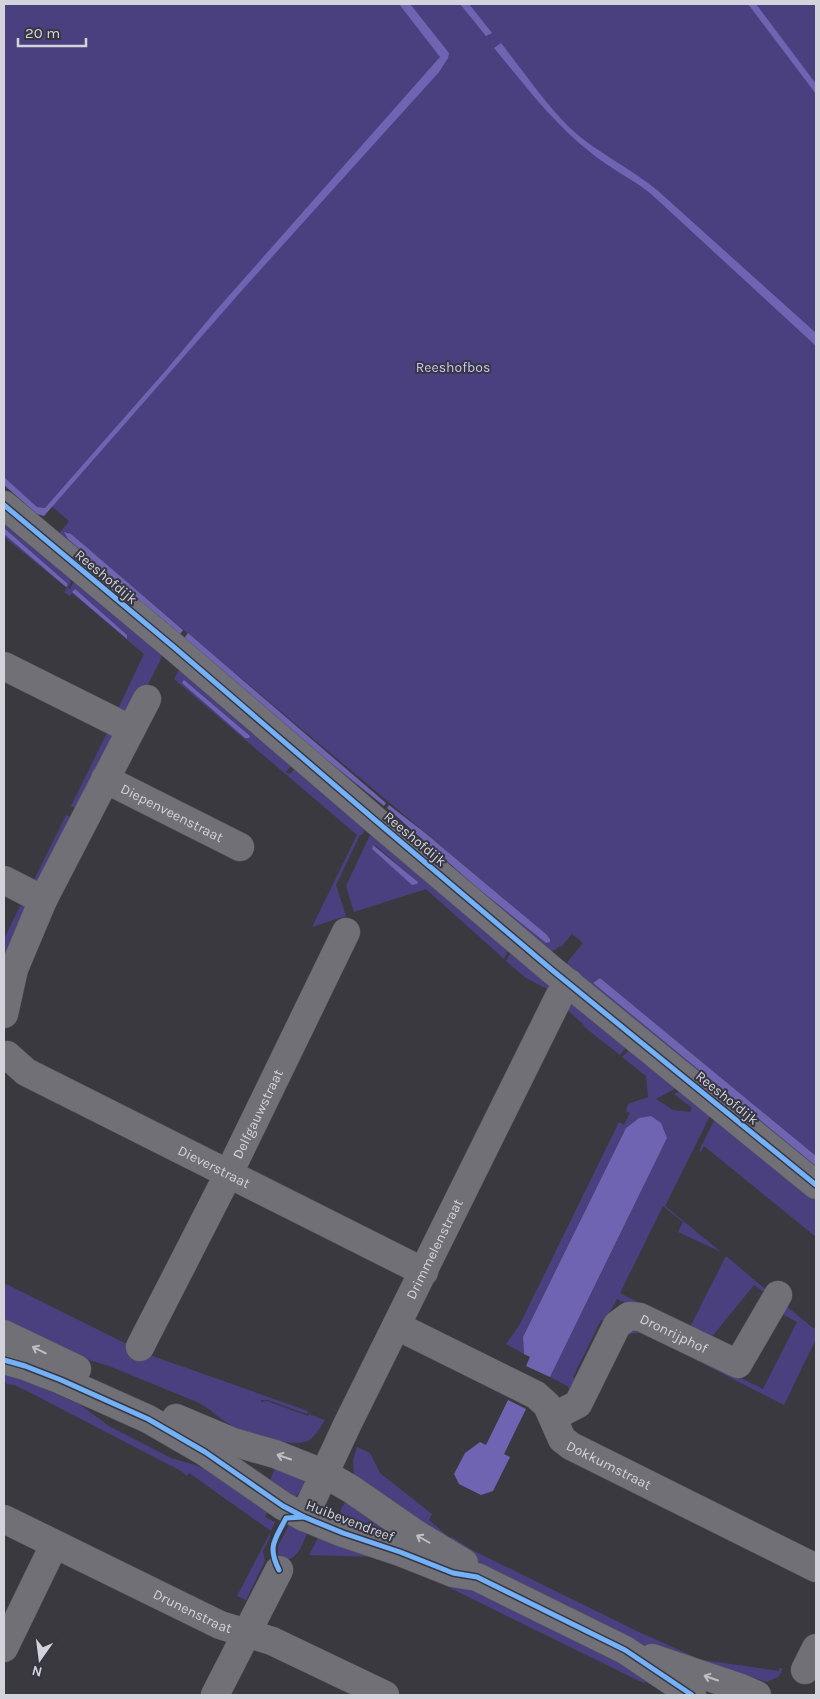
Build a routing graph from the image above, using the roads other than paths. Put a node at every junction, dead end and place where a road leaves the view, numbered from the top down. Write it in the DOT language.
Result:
graph roads {
  1 [pos="4,505"];
  2 [pos="4,666"];
  3 [pos="147,700"];
  4 [pos="130,729"];
  5 [pos="105,778"];
  6 [pos="240,847"];
  7 [pos="4,880"];
  8 [pos="43,900"];
  9 [pos="346,932"];
  10 [pos="569,983"];
  11 [pos="4,1015"];
  12 [pos="6,1058"];
  13 [pos="229,1172"];
  14 [pos="816,1185"];
  15 [pos="424,1272"];
  16 [pos="778,1295"];
  17 [pos="397,1326"];
  18 [pos="4,1334"];
  19 [pos="140,1347"];
  20 [pos="4,1360"];
  21 [pos="553,1417"];
  22 [pos="325,1474"];
  23 [pos="304,1517"];
  24 [pos="4,1519"];
  25 [pos="54,1545"];
  26 [pos="816,1568"];
  27 [pos="279,1570"];
  28 [pos="476,1577"];
  29 [pos="246,1633"];
  30 [pos="4,1648"];
  31 [pos="625,1650"];
  32 [pos="215,1695"];
  33 [pos="385,1695"];
  34 [pos="692,1695"];
  35 [pos="757,1695"];
  1 -- 10 [label="street, Reeshofdijk"];
  2 -- 4 [label="street"];
  3 -- 4 [label="street, Diepenveenstraat"];
  4 -- 5 [label="street, Diepenveenstraat"];
  5 -- 6 [label="street, Diepenveenstraat"];
  5 -- 8 [label="street, Diepenveenstraat"];
  7 -- 8 [label="street"];
  8 -- 11 [label="street, Diepenveenstraat"];
  9 -- 13 [label="street, Delfgauwstraat"];
  10 -- 14 [label="street, Reeshofdijk"];
  10 -- 15 [label="street, Drimmelenstraat"];
  11 -- 12 [label="street, Diepenveenstraat"];
  12 -- 13 [label="street, Dieverstraat"];
  13 -- 15 [label="street, Dieverstraat"];
  13 -- 19 [label="street, Delfgauwstraat"];
  15 -- 17 [label="street, Drimmelenstraat"];
  16 -- 21 [label="street, Dronrijphof"];
  17 -- 21 [label="street, Dokkumstraat"];
  17 -- 22 [label="street, Drimmelenstraat"];
  22 -- 18 [label="street, Huibevendreef, one-way"];
  20 -- 23 [label="street, Huibevendreef"];
  21 -- 26 [label="street, Dokkumstraat"];
  22 -- 23 [label="street, Drimmelenstraat"];
  28 -- 22 [label="street, Huibevendreef, one-way"];
  23 -- 28 [label="street, Huibevendreef"];
  24 -- 25 [label="street, Drunenstraat"];
  25 -- 29 [label="street, Drunenstraat"];
  25 -- 30 [label="street"];
  27 -- 29 [label="street"];
  28 -- 31 [label="street, Huibevendreef"];
  29 -- 32 [label="street"];
  29 -- 33 [label="street, Drunenstraat"];
  31 -- 34 [label="street, Huibevendreef"];
  35 -- 31 [label="street, Huibevendreef, one-way"];
}
